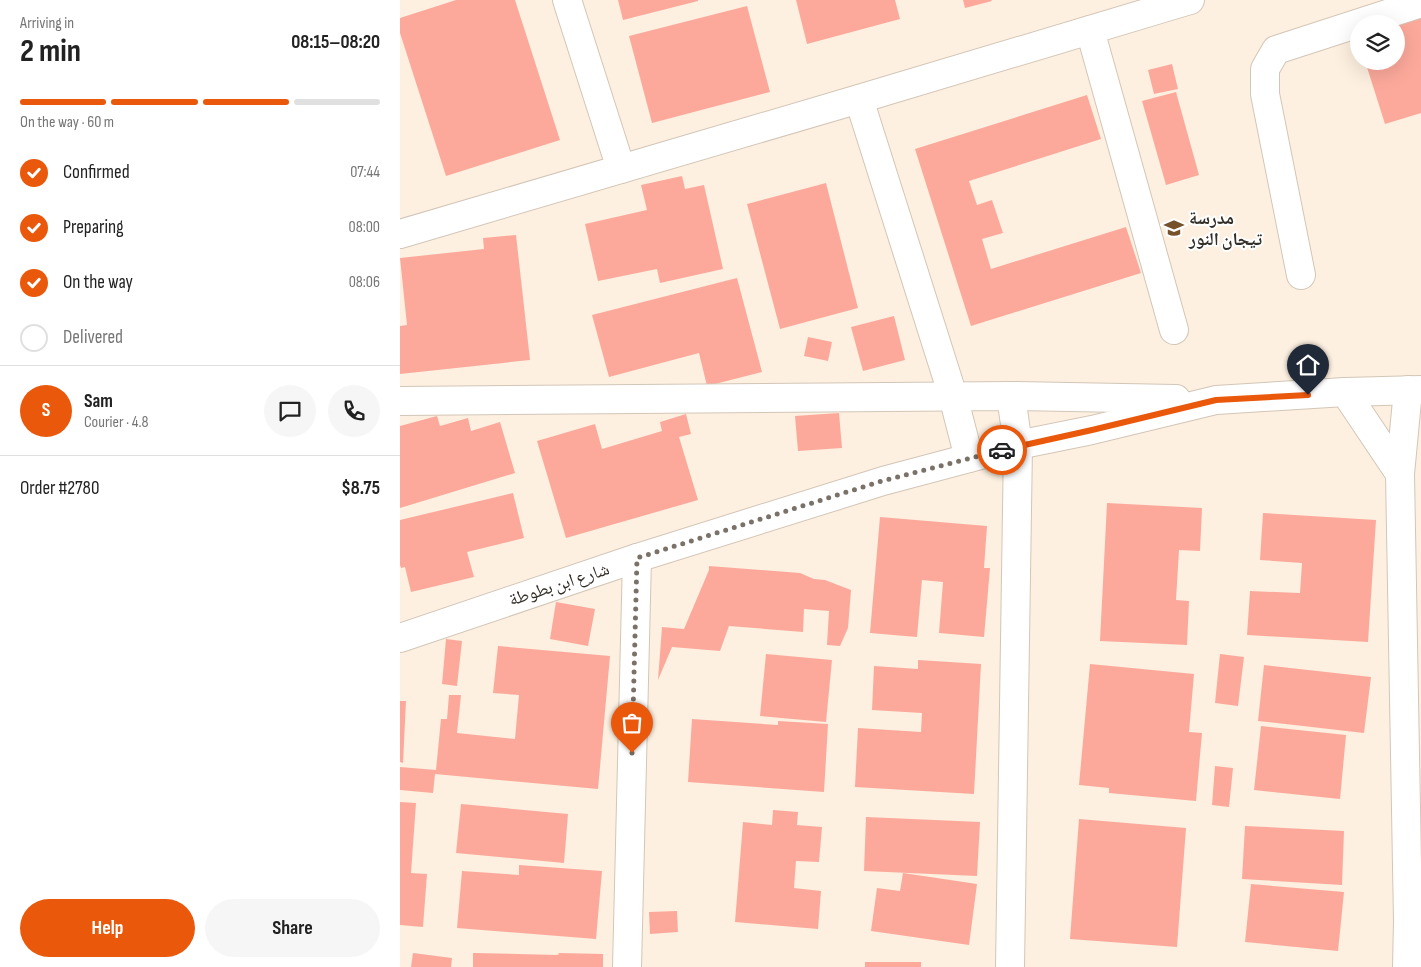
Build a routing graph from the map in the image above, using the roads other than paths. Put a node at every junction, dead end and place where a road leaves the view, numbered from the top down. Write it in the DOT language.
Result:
graph roads {
  1 [pos="567,0"];
  2 [pos="1190,0"];
  3 [pos="1421,2"];
  4 [pos="1090,30"];
  5 [pos="859,99"];
  6 [pos="621,169"];
  7 [pos="400,234"];
  8 [pos="1301,275"];
  9 [pos="1174,330"];
  10 [pos="1414,390"];
  11 [pos="1345,392"];
  12 [pos="953,396"];
  13 [pos="1010,396"];
  14 [pos="1216,400"];
  15 [pos="400,401"];
  16 [pos="1018,446"];
  17 [pos="969,458"];
  18 [pos="1400,474"];
  19 [pos="637,558"];
  20 [pos="400,638"];
  21 [pos="1414,921"];
  22 [pos="627,967"];
  23 [pos="1010,967"];
  24 [pos="1407,967"];
  1 -- 6 [label="street"];
  2 -- 4 [label="street"];
  3 -- 8 [label="street"];
  4 -- 5 [label="street"];
  4 -- 9 [label="street"];
  5 -- 6 [label="street"];
  5 -- 12 [label="street"];
  6 -- 7 [label="street"];
  10 -- 11 [label="street, شارع ابن بطوطة"];
  10 -- 18 [label="street"];
  11 -- 14 [label="street, شارع ابن بطوطة"];
  11 -- 18 [label="street"];
  12 -- 13 [label="street"];
  12 -- 15 [label="street"];
  12 -- 17 [label="street"];
  13 -- 14 [label="street"];
  13 -- 16 [label="street"];
  14 -- 16 [label="street, شارع ابن بطوطة"];
  16 -- 17 [label="street, شارع ابن بطوطة"];
  16 -- 23 [label="street"];
  17 -- 19 [label="street, شارع ابن بطوطة"];
  18 -- 21 [label="street"];
  19 -- 20 [label="street, شارع ابن بطوطة"];
  19 -- 22 [label="street"];
  21 -- 24 [label="street"];
}
